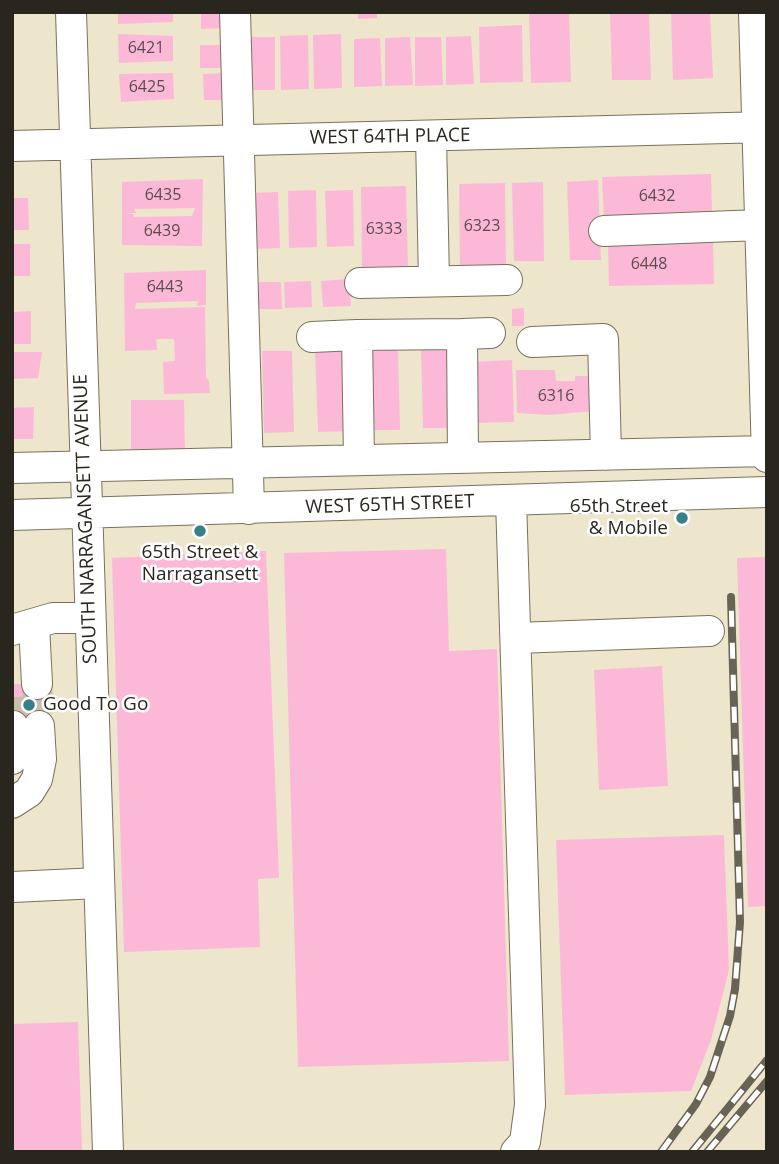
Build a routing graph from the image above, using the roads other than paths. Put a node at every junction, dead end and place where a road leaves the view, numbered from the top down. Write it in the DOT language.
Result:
graph roads {
  1 [pos="71,12"];
  2 [pos="234,12"];
  3 [pos="754,12"];
  4 [pos="762,127"];
  5 [pos="430,136"];
  6 [pos="239,141"];
  7 [pos="75,145"];
  8 [pos="12,146"];
  9 [pos="763,204"];
  10 [pos="604,231"];
  11 [pos="507,280"];
  12 [pos="435,281"];
  13 [pos="360,283"];
  14 [pos="357,335"];
  15 [pos="312,337"];
  16 [pos="532,342"];
  17 [pos="767,451"];
  18 [pos="606,454"];
  19 [pos="767,457"];
  20 [pos="463,458"];
  21 [pos="359,460"];
  22 [pos="247,463"];
  23 [pos="85,467"];
  24 [pos="12,468"];
  25 [pos="767,492"];
  26 [pos="511,500"];
  27 [pos="249,509"];
  28 [pos="86,514"];
  29 [pos="12,515"];
  30 [pos="89,618"];
  31 [pos="23,627"];
  32 [pos="709,631"];
  33 [pos="516,638"];
  34 [pos="37,684"];
  35 [pos="26,726"];
  36 [pos="12,759"];
  37 [pos="12,803"];
  38 [pos="99,883"];
  39 [pos="12,887"];
  40 [pos="108,1152"];
  41 [pos="516,1152"];
  1 -- 7 [label="street, SOUTH NARRAGANSETT AVENUE"];
  2 -- 6 [label="street"];
  3 -- 4 [label="street"];
  4 -- 5 [label="street, WEST 64TH PLACE"];
  4 -- 9 [label="street"];
  5 -- 6 [label="street, WEST 64TH PLACE"];
  5 -- 12 [label="street"];
  6 -- 7 [label="street, WEST 64TH PLACE"];
  6 -- 22 [label="street"];
  7 -- 8 [label="street, WEST 64TH PLACE"];
  7 -- 23 [label="street, SOUTH NARRAGANSETT AVENUE"];
  9 -- 10 [label="street"];
  9 -- 17 [label="street"];
  11 -- 12 [label="street"];
  12 -- 13 [label="street"];
  14 -- 15 [label="street"];
  14 -- 20 [label="street"];
  14 -- 21 [label="street"];
  16 -- 18 [label="street"];
  17 -- 18 [label="street"];
  17 -- 19 [label="street"];
  18 -- 20 [label="street"];
  20 -- 21 [label="street"];
  21 -- 22 [label="street"];
  22 -- 23 [label="street"];
  22 -- 27 [label="street"];
  23 -- 24 [label="street"];
  23 -- 28 [label="street, SOUTH NARRAGANSETT AVENUE"];
  25 -- 26 [label="street, WEST 65TH STREET"];
  26 -- 27 [label="street, WEST 65TH STREET"];
  26 -- 33 [label="street"];
  27 -- 28 [label="street, WEST 65TH STREET"];
  28 -- 29 [label="street, WEST 65TH STREET"];
  28 -- 30 [label="street, SOUTH NARRAGANSETT AVENUE"];
  30 -- 31 [label="street"];
  30 -- 38 [label="street, SOUTH NARRAGANSETT AVENUE"];
  31 -- 34 [label="street"];
  32 -- 33 [label="street"];
  33 -- 41 [label="street"];
  35 -- 36 [label="street"];
  35 -- 37 [label="street"];
  38 -- 39 [label="street"];
  38 -- 40 [label="street, SOUTH NARRAGANSETT AVENUE"];
}
